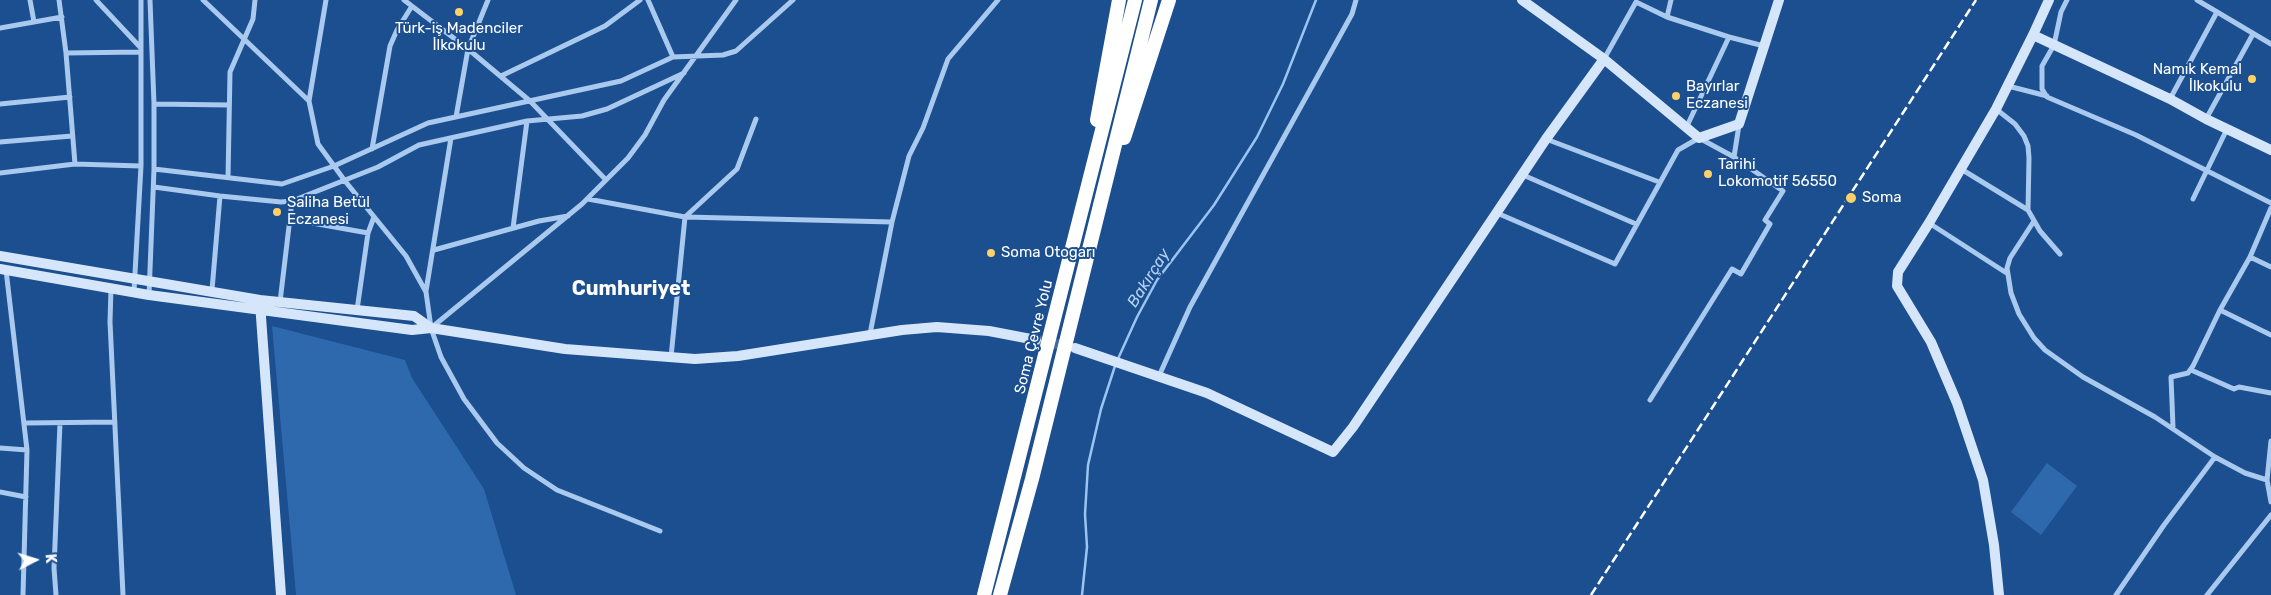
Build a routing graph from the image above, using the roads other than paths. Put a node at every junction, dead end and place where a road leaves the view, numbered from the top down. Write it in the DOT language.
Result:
graph roads {
  1 [pos="30,0"];
  2 [pos="59,0"];
  3 [pos="96,0"];
  4 [pos="141,0"];
  5 [pos="150,0"];
  6 [pos="203,0"];
  7 [pos="255,0"];
  8 [pos="326,0"];
  9 [pos="404,0"];
  10 [pos="488,0"];
  11 [pos="640,0"];
  12 [pos="648,0"];
  13 [pos="736,0"];
  14 [pos="793,0"];
  15 [pos="998,0"];
  16 [pos="1118,0"];
  17 [pos="1135,0"];
  18 [pos="1151,0"];
  19 [pos="1169,0"];
  20 [pos="1356,0"];
  21 [pos="1522,0"];
  22 [pos="1671,0"];
  23 [pos="1779,0"];
  24 [pos="2049,0"];
  25 [pos="2067,0"];
  26 [pos="2198,0"];
  27 [pos="412,6"];
  28 [pos="2217,12"];
  29 [pos="62,17"];
  30 [pos="1667,17"];
  31 [pos="34,22"];
  32 [pos="0,28"];
  33 [pos="2254,34"];
  34 [pos="2034,35"];
  35 [pos="1729,37"];
  36 [pos="245,40"];
  37 [pos="2271,44"];
  38 [pos="2054,45"];
  39 [pos="1764,46"];
  40 [pos="140,49"];
  41 [pos="468,49"];
  42 [pos="66,53"];
  43 [pos="697,56"];
  44 [pos="673,57"];
  45 [pos="1604,59"];
  46 [pos="684,73"];
  47 [pos="500,76"];
  48 [pos="2008,86"];
  49 [pos="2047,96"];
  50 [pos="70,97"];
  51 [pos="2170,99"];
  52 [pos="309,101"];
  53 [pos="530,101"];
  54 [pos="0,104"];
  55 [pos="154,104"];
  56 [pos="230,105"];
  57 [pos="1996,109"];
  58 [pos="456,117"];
  59 [pos="549,118"];
  60 [pos="756,119"];
  61 [pos="2206,119"];
  62 [pos="527,121"];
  63 [pos="1739,124"];
  64 [pos="1688,126"];
  65 [pos="2227,130"];
  66 [pos="72,136"];
  67 [pos="451,138"];
  68 [pos="1699,138"];
  69 [pos="1546,139"];
  70 [pos="0,142"];
  71 [pos="372,149"];
  72 [pos="2271,150"];
  73 [pos="1734,157"];
  74 [pos="75,164"];
  75 [pos="141,166"];
  76 [pos="334,166"];
  77 [pos="154,169"];
  78 [pos="1961,169"];
  79 [pos="2206,169"];
  80 [pos="0,173"];
  81 [pos="1523,175"];
  82 [pos="228,178"];
  83 [pos="606,180"];
  84 [pos="344,181"];
  85 [pos="1659,182"];
  86 [pos="154,187"];
  87 [pos="220,196"];
  88 [pos="588,199"];
  89 [pos="2192,199"];
  90 [pos="292,201"];
  91 [pos="2271,203"];
  92 [pos="2271,208"];
  93 [pos="2028,210"];
  94 [pos="1497,214"];
  95 [pos="374,216"];
  96 [pos="568,216"];
  97 [pos="685,217"];
  98 [pos="290,219"];
  99 [pos="2034,221"];
  100 [pos="892,222"];
  101 [pos="1080,222"];
  102 [pos="1929,223"];
  103 [pos="1096,224"];
  104 [pos="1636,224"];
  105 [pos="514,228"];
  106 [pos="368,233"];
  107 [pos="434,250"];
  108 [pos="2060,254"];
  109 [pos="0,256"];
  110 [pos="2250,256"];
  111 [pos="2271,267"];
  112 [pos="3,269"];
  113 [pos="2008,274"];
  114 [pos="135,278"];
  115 [pos="150,281"];
  116 [pos="111,287"];
  117 [pos="212,290"];
  118 [pos="134,291"];
  119 [pos="426,292"];
  120 [pos="149,295"];
  121 [pos="280,302"];
  122 [pos="260,305"];
  123 [pos="357,310"];
  124 [pos="2220,310"];
  125 [pos="431,328"];
  126 [pos="870,335"];
  127 [pos="2271,335"];
  128 [pos="1036,340"];
  129 [pos="1075,348"];
  130 [pos="671,357"];
  131 [pos="2191,370"];
  132 [pos="1159,376"];
  133 [pos="2271,393"];
  134 [pos="1650,400"];
  135 [pos="115,422"];
  136 [pos="60,423"];
  137 [pos="25,424"];
  138 [pos="2173,428"];
  139 [pos="2271,441"];
  140 [pos="0,448"];
  141 [pos="28,450"];
  142 [pos="2214,457"];
  143 [pos="2267,480"];
  144 [pos="0,492"];
  145 [pos="26,497"];
  146 [pos="2271,502"];
  147 [pos="2271,514"];
  148 [pos="660,532"];
  149 [pos="2210,594"];
  150 [pos="23,595"];
  151 [pos="56,595"];
  152 [pos="124,595"];
  153 [pos="281,595"];
  154 [pos="984,595"];
  155 [pos="1000,595"];
  156 [pos="1999,595"];
  157 [pos="2116,595"];
  1 -- 31 [label="street"];
  2 -- 29 [label="street"];
  3 -- 40 [label="street"];
  4 -- 40 [label="street"];
  5 -- 55 [label="street"];
  6 -- 36 [label="street"];
  7 -- 36 [label="street"];
  8 -- 52 [label="street"];
  9 -- 27 [label="street"];
  10 -- 41 [label="street"];
  11 -- 47 [label="street"];
  12 -- 44 [label="street"];
  13 -- 43 [label="street"];
  14 -- 43 [label="street"];
  15 -- 100 [label="street"];
  16 -- 101 [label="highway"];
  17 -- 101 [label="highway, Soma Çevre Yolu"];
  18 -- 103 [label="highway"];
  19 -- 103 [label="highway"];
  20 -- 132 [label="street"];
  21 -- 45 [label="main road"];
  22 -- 30 [label="street"];
  23 -- 39 [label="main road"];
  24 -- 34 [label="main road"];
  25 -- 38 [label="street"];
  26 -- 28 [label="street"];
  27 -- 41 [label="street"];
  27 -- 71 [label="street"];
  28 -- 33 [label="street"];
  28 -- 51 [label="street"];
  29 -- 31 [label="street"];
  29 -- 42 [label="street"];
  30 -- 35 [label="street"];
  30 -- 45 [label="street"];
  31 -- 32 [label="street"];
  33 -- 37 [label="street"];
  33 -- 61 [label="street"];
  34 -- 38 [label="main road"];
  34 -- 48 [label="main road"];
  35 -- 39 [label="street"];
  35 -- 64 [label="street"];
  36 -- 52 [label="street"];
  36 -- 56 [label="street"];
  38 -- 49 [label="street"];
  38 -- 51 [label="main road"];
  39 -- 63 [label="main road"];
  40 -- 42 [label="street"];
  40 -- 75 [label="street"];
  41 -- 47 [label="street"];
  41 -- 58 [label="street"];
  42 -- 50 [label="street"];
  43 -- 44 [label="street"];
  43 -- 46 [label="street"];
  44 -- 53 [label="street"];
  45 -- 64 [label="main road"];
  45 -- 69 [label="main road"];
  46 -- 59 [label="street"];
  46 -- 83 [label="street"];
  47 -- 53 [label="street"];
  48 -- 49 [label="street"];
  48 -- 57 [label="main road"];
  49 -- 79 [label="street"];
  50 -- 54 [label="street"];
  50 -- 66 [label="street"];
  51 -- 61 [label="main road"];
  52 -- 76 [label="street"];
  53 -- 58 [label="street"];
  53 -- 59 [label="street"];
  55 -- 56 [label="street"];
  55 -- 77 [label="street"];
  56 -- 82 [label="street"];
  57 -- 78 [label="main road"];
  57 -- 93 [label="street"];
  58 -- 71 [label="street"];
  59 -- 62 [label="street"];
  59 -- 83 [label="street"];
  60 -- 97 [label="street"];
  61 -- 65 [label="main road"];
  62 -- 67 [label="street"];
  62 -- 105 [label="street"];
  63 -- 68 [label="main road"];
  63 -- 73 [label="street"];
  64 -- 68 [label="main road"];
  65 -- 72 [label="main road"];
  65 -- 79 [label="street"];
  66 -- 70 [label="street"];
  66 -- 74 [label="street"];
  67 -- 84 [label="street"];
  67 -- 107 [label="street"];
  68 -- 73 [label="street"];
  68 -- 85 [label="street"];
  69 -- 81 [label="main road"];
  69 -- 85 [label="street"];
  71 -- 76 [label="street"];
  73 -- 134 [label="street"];
  74 -- 75 [label="street"];
  74 -- 80 [label="street"];
  75 -- 114 [label="street"];
  76 -- 82 [label="street"];
  76 -- 84 [label="street"];
  77 -- 82 [label="street"];
  77 -- 86 [label="street"];
  78 -- 93 [label="street"];
  78 -- 102 [label="main road"];
  79 -- 89 [label="street"];
  79 -- 91 [label="street"];
  81 -- 94 [label="main road"];
  81 -- 104 [label="street"];
  83 -- 88 [label="street"];
  84 -- 90 [label="street"];
  84 -- 95 [label="street"];
  85 -- 104 [label="street"];
  86 -- 87 [label="street"];
  86 -- 115 [label="street"];
  87 -- 90 [label="street"];
  87 -- 117 [label="street"];
  88 -- 96 [label="street"];
  88 -- 97 [label="street"];
  90 -- 98 [label="street"];
  92 -- 110 [label="street"];
  93 -- 99 [label="street"];
  94 -- 104 [label="street"];
  94 -- 132 [label="main road"];
  95 -- 106 [label="street"];
  95 -- 119 [label="street"];
  96 -- 105 [label="street"];
  96 -- 125 [label="street"];
  97 -- 100 [label="street"];
  97 -- 130 [label="street"];
  98 -- 106 [label="street"];
  98 -- 121 [label="street"];
  99 -- 108 [label="street"];
  99 -- 113 [label="street"];
  100 -- 126 [label="street"];
  101 -- 154 [label="highway, Soma Çevre Yolu"];
  102 -- 113 [label="street"];
  102 -- 156 [label="main road"];
  103 -- 155 [label="highway"];
  105 -- 107 [label="street"];
  106 -- 123 [label="street"];
  107 -- 119 [label="street"];
  109 -- 114 [label="main road"];
  110 -- 111 [label="street"];
  110 -- 124 [label="street"];
  112 -- 116 [label="main road"];
  112 -- 137 [label="street"];
  113 -- 138 [label="street"];
  114 -- 115 [label="main road"];
  114 -- 118 [label="street"];
  115 -- 117 [label="main road"];
  115 -- 120 [label="street"];
  116 -- 118 [label="main road"];
  116 -- 135 [label="street"];
  117 -- 122 [label="main road"];
  118 -- 120 [label="main road"];
  119 -- 125 [label="street"];
  120 -- 122 [label="main road"];
  121 -- 122 [label="main road"];
  121 -- 123 [label="main road"];
  122 -- 125 [label="main road"];
  122 -- 153 [label="main road"];
  123 -- 125 [label="main road"];
  124 -- 127 [label="street"];
  124 -- 131 [label="street"];
  125 -- 130 [label="main road"];
  125 -- 148 [label="street"];
  126 -- 128 [label="main road"];
  126 -- 130 [label="main road"];
  129 -- 132 [label="main road"];
  131 -- 133 [label="street"];
  131 -- 138 [label="street"];
  135 -- 136 [label="street"];
  135 -- 152 [label="street"];
  136 -- 137 [label="street"];
  136 -- 151 [label="street"];
  137 -- 141 [label="street"];
  138 -- 142 [label="street"];
  139 -- 143 [label="street"];
  140 -- 141 [label="street"];
  141 -- 145 [label="street"];
  142 -- 143 [label="street"];
  142 -- 157 [label="street"];
  143 -- 146 [label="street"];
  144 -- 145 [label="street"];
  145 -- 150 [label="street"];
  147 -- 149 [label="street"];
}
